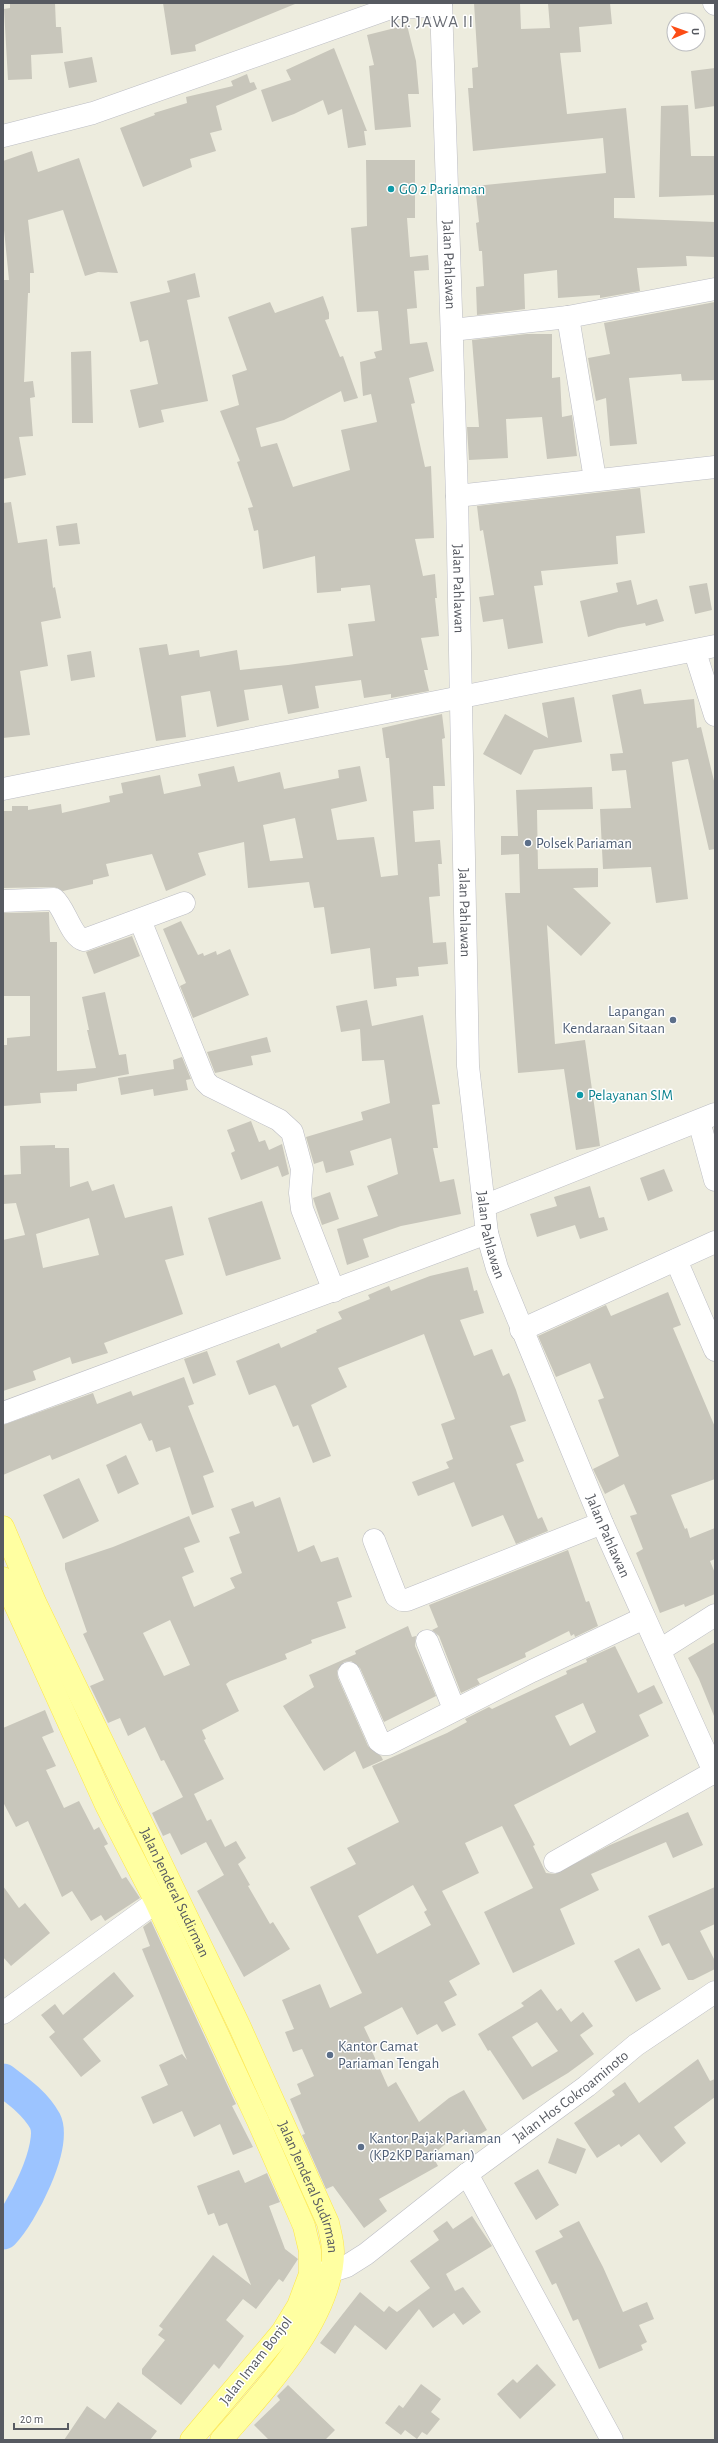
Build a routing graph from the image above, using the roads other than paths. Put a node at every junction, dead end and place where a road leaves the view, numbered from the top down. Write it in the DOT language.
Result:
graph roads {
  1 [pos="441,4"];
  2 [pos="3,136"];
  3 [pos="715,289"];
  4 [pos="568,317"];
  5 [pos="452,330"];
  6 [pos="715,467"];
  7 [pos="595,479"];
  8 [pos="457,496"];
  9 [pos="705,649"];
  10 [pos="460,697"];
  11 [pos="715,715"];
  12 [pos="3,789"];
  13 [pos="3,901"];
  14 [pos="184,903"];
  15 [pos="140,920"];
  16 [pos="707,1117"];
  17 [pos="715,1180"];
  18 [pos="484,1206"];
  19 [pos="487,1233"];
  20 [pos="715,1242"];
  21 [pos="676,1260"];
  22 [pos="334,1291"];
  23 [pos="521,1330"];
  24 [pos="715,1350"];
  25 [pos="3,1413"];
  26 [pos="602,1522"];
  27 [pos="3,1527"];
  28 [pos="374,1540"];
  29 [pos="3,1578"];
  30 [pos="26,1607"];
  31 [pos="715,1615"];
  32 [pos="644,1618"];
  33 [pos="426,1641"];
  34 [pos="660,1650"];
  35 [pos="349,1673"];
  36 [pos="454,1709"];
  37 [pos="714,1773"];
  38 [pos="555,1862"];
  39 [pos="156,1902"];
  40 [pos="715,1992"];
  41 [pos="3,2013"];
  42 [pos="239,2026"];
  43 [pos="217,2036"];
  44 [pos="467,2174"];
  45 [pos="332,2267"];
  46 [pos="310,2274"];
  47 [pos="191,2440"];
  48 [pos="221,2440"];
  49 [pos="612,2440"];
  1 -- 2 [label="street"];
  1 -- 5 [label="street, Jalan Pahlawan"];
  3 -- 4 [label="street"];
  4 -- 5 [label="street"];
  4 -- 7 [label="street"];
  5 -- 8 [label="street, Jalan Pahlawan"];
  6 -- 7 [label="street"];
  7 -- 8 [label="street"];
  8 -- 10 [label="street, Jalan Pahlawan"];
  9 -- 10 [label="street"];
  9 -- 11 [label="street"];
  10 -- 12 [label="street"];
  10 -- 18 [label="street, Jalan Pahlawan"];
  13 -- 15 [label="street"];
  14 -- 15 [label="street"];
  15 -- 22 [label="street"];
  16 -- 17 [label="street"];
  16 -- 18 [label="street"];
  18 -- 19 [label="street, Jalan Pahlawan"];
  19 -- 22 [label="street"];
  19 -- 23 [label="street, Jalan Pahlawan"];
  20 -- 21 [label="street"];
  21 -- 23 [label="street"];
  21 -- 24 [label="street"];
  22 -- 25 [label="street"];
  23 -- 26 [label="street, Jalan Pahlawan"];
  26 -- 28 [label="street"];
  26 -- 32 [label="street, Jalan Pahlawan"];
  27 -- 30 [label="main road, Jalan Jenderal Sudirman"];
  29 -- 30 [label="main road, Jalan Jenderal Sudirman"];
  30 -- 39 [label="main road, Jalan Jenderal Sudirman"];
  30 -- 42 [label="main road, Jalan Jenderal Sudirman"];
  31 -- 34 [label="street"];
  32 -- 34 [label="street, Jalan Pahlawan"];
  32 -- 36 [label="street"];
  33 -- 36 [label="street"];
  34 -- 37 [label="street, Jalan Pahlawan"];
  35 -- 36 [label="street"];
  37 -- 38 [label="street"];
  39 -- 41 [label="street"];
  39 -- 43 [label="main road, Jalan Jenderal Sudirman"];
  40 -- 44 [label="street, Jalan Hos Cokroaminoto"];
  42 -- 43 [label="main road"];
  42 -- 45 [label="main road, Jalan Jenderal Sudirman"];
  43 -- 46 [label="main road, Jalan Jenderal Sudirman"];
  44 -- 45 [label="street, Jalan Hos Cokroaminoto"];
  44 -- 49 [label="street"];
  45 -- 46 [label="street, Jalan Hos Cokroaminoto"];
  45 -- 48 [label="main road, Jalan Imam Bonjol"];
  46 -- 47 [label="main road, Jalan Imam Bonjol"];
}
